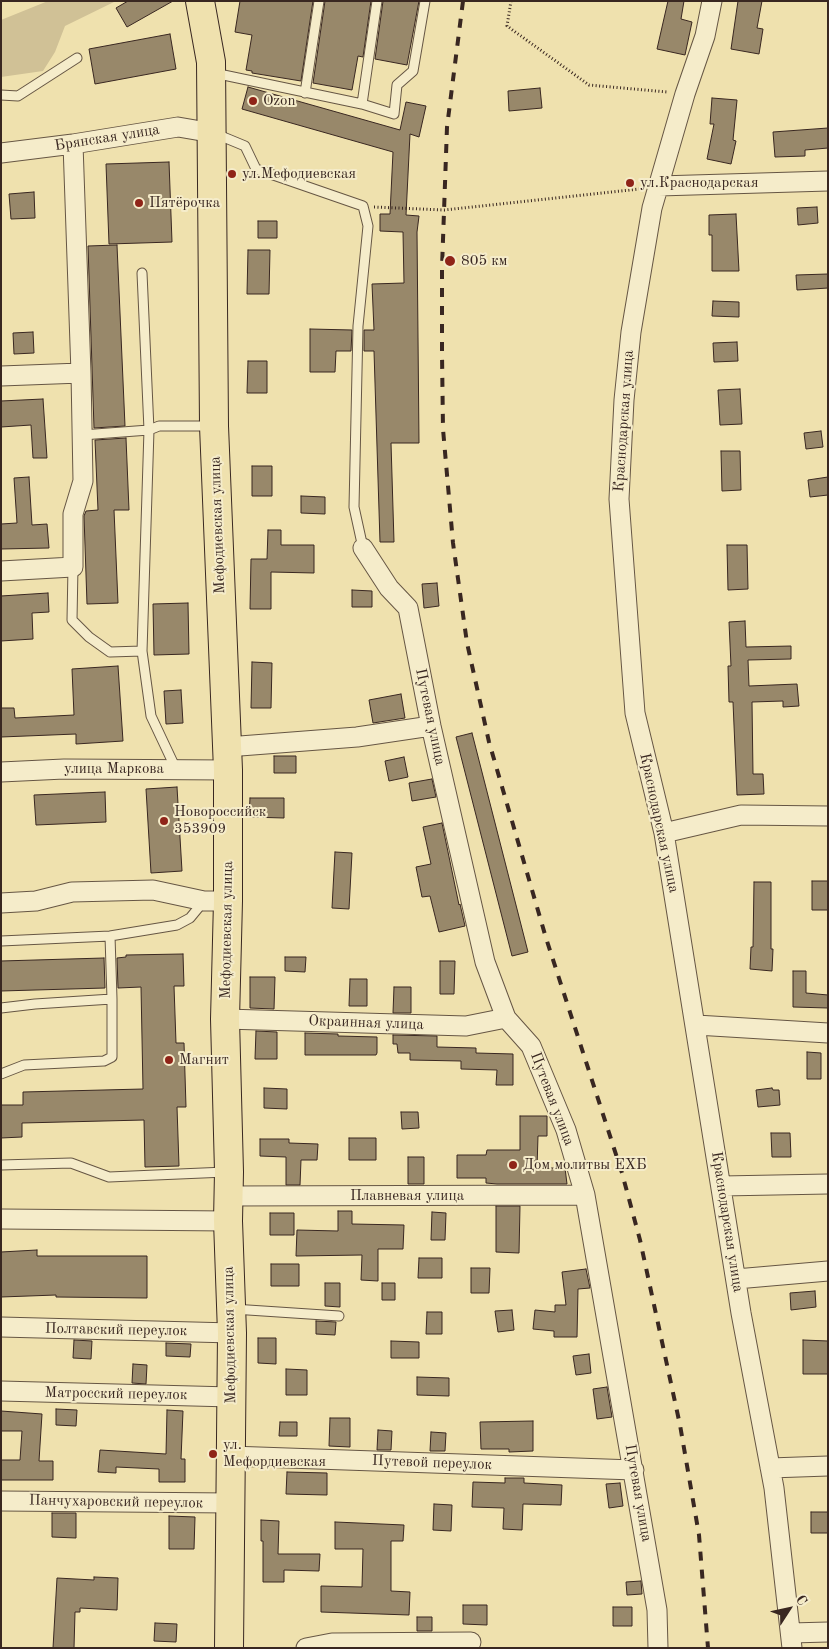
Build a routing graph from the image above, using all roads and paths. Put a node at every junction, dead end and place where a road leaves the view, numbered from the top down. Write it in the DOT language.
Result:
graph roads {
  1 [pos="200,1"];
  2 [pos="319,1"];
  3 [pos="377,1"];
  4 [pos="425,1"];
  5 [pos="511,1"];
  6 [pos="712,1"];
  7 [pos="77,58"];
  8 [pos="211,67"];
  9 [pos="305,93"];
  10 [pos="685,94"];
  11 [pos="1,95"];
  12 [pos="362,104"];
  13 [pos="213,133"];
  14 [pos="73,144"];
  15 [pos="1,153"];
  16 [pos="828,181"];
  17 [pos="659,186"];
  18 [pos="364,206"];
  19 [pos="142,273"];
  20 [pos="81,373"];
  21 [pos="1,376"];
  22 [pos="214,426"];
  23 [pos="149,430"];
  24 [pos="82,435"];
  25 [pos="363,548"];
  26 [pos="73,567"];
  27 [pos="1,570"];
  28 [pos="142,651"];
  29 [pos="431,726"];
  30 [pos="227,759"];
  31 [pos="176,770"];
  32 [pos="1,772"];
  33 [pos="828,816"];
  34 [pos="664,833"];
  35 [pos="216,901"];
  36 [pos="1,903"];
  37 [pos="110,936"];
  38 [pos="1,941"];
  39 [pos="112,999"];
  40 [pos="1,1008"];
  41 [pos="506,1018"];
  42 [pos="225,1019"];
  43 [pos="696,1025"];
  44 [pos="828,1033"];
  45 [pos="1,1074"];
  46 [pos="1,1164"];
  47 [pos="828,1184"];
  48 [pos="722,1186"];
  49 [pos="586,1195"];
  50 [pos="228,1196"];
  51 [pos="1,1219"];
  52 [pos="828,1271"];
  53 [pos="736,1279"];
  54 [pos="339,1316"];
  55 [pos="231,1321"];
  56 [pos="1,1327"];
  57 [pos="1,1391"];
  58 [pos="231,1397"];
  59 [pos="230,1456"];
  60 [pos="828,1466"];
  61 [pos="770,1468"];
  62 [pos="634,1470"];
  63 [pos="1,1501"];
  64 [pos="230,1503"];
  65 [pos="828,1632"];
  66 [pos="792,1640"];
  67 [pos="471,1642"];
  68 [pos="229,1648"];
  69 [pos="306,1648"];
  70 [pos="658,1648"];
  1 -- 8 [label="main road, Мефодиевская улица"];
  2 -- 9 [label="lane"];
  3 -- 12 [label="lane"];
  4 -- 12 [label="lane"];
  5 -- 10 [label="path"];
  6 -- 10 [label="street, Краснодарская улица"];
  7 -- 11 [label="lane"];
  8 -- 9 [label="lane"];
  8 -- 13 [label="main road, Мефодиевская улица"];
  9 -- 12 [label="lane"];
  10 -- 17 [label="street, Краснодарская улица"];
  13 -- 14 [label="street, Брянская улица"];
  13 -- 18 [label="lane"];
  13 -- 22 [label="main road, Мефодиевская улица"];
  14 -- 15 [label="street, Брянская улица"];
  14 -- 20 [label="street"];
  16 -- 17 [label="street"];
  17 -- 18 [label="path"];
  17 -- 34 [label="street, Краснодарская улица"];
  18 -- 25 [label="lane"];
  19 -- 23 [label="lane"];
  20 -- 21 [label="street"];
  20 -- 24 [label="street"];
  22 -- 23 [label="lane"];
  22 -- 30 [label="main road, Мефодиевская улица"];
  23 -- 24 [label="lane"];
  23 -- 28 [label="lane"];
  24 -- 26 [label="street"];
  25 -- 29 [label="street, Путевая улица"];
  26 -- 27 [label="street"];
  26 -- 28 [label="lane"];
  28 -- 31 [label="lane"];
  29 -- 30 [label="street, улица Маркова"];
  29 -- 41 [label="street, Путевая улица"];
  30 -- 31 [label="street, улица Маркова"];
  30 -- 35 [label="main road, Мефодиевская улица"];
  31 -- 32 [label="street, улица Маркова"];
  33 -- 34 [label="street"];
  34 -- 43 [label="street, Краснодарская улица"];
  35 -- 36 [label="street"];
  35 -- 37 [label="lane"];
  35 -- 42 [label="main road, Мефодиевская улица"];
  37 -- 38 [label="lane"];
  37 -- 39 [label="lane"];
  39 -- 40 [label="lane"];
  39 -- 45 [label="lane"];
  41 -- 42 [label="street, Окраинная улица"];
  41 -- 49 [label="street, Путевая улица"];
  42 -- 50 [label="main road, Мефодиевская улица"];
  43 -- 44 [label="street"];
  43 -- 48 [label="street, Краснодарская улица"];
  46 -- 50 [label="lane"];
  47 -- 48 [label="street"];
  48 -- 53 [label="street, Краснодарская улица"];
  49 -- 50 [label="street, Плавневая улица"];
  49 -- 62 [label="street, Путевая улица"];
  50 -- 51 [label="street, Плавневая улица"];
  50 -- 55 [label="main road, Мефодиевская улица"];
  52 -- 53 [label="street"];
  53 -- 61 [label="street, Краснодарская улица"];
  54 -- 55 [label="lane"];
  55 -- 56 [label="street, Полтавский переулок"];
  55 -- 58 [label="main road, Мефодиевская улица"];
  57 -- 58 [label="street, Матросский переулок"];
  58 -- 59 [label="main road, Мефодиевская улица"];
  59 -- 62 [label="street, Путевой переулок"];
  59 -- 64 [label="main road, Мефодиевская улица"];
  60 -- 61 [label="street"];
  61 -- 66 [label="street, Краснодарская улица"];
  62 -- 70 [label="street, Путевая улица"];
  63 -- 64 [label="street, Панчухаровский переулок"];
  64 -- 68 [label="main road, Мефодиевская улица"];
  65 -- 66 [label="street"];
  67 -- 69 [label="street"];
}
